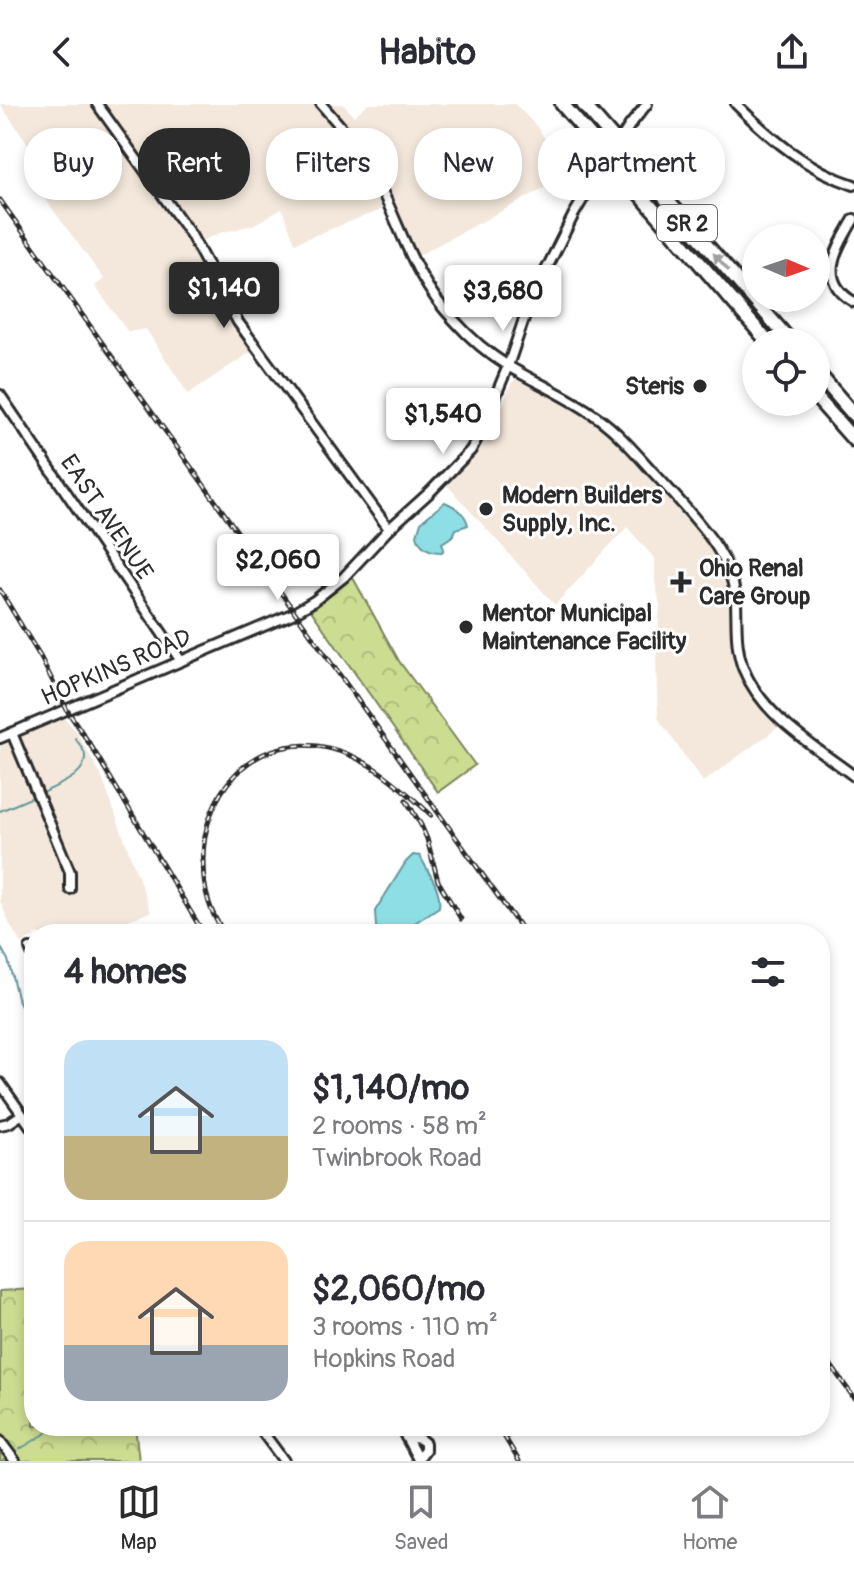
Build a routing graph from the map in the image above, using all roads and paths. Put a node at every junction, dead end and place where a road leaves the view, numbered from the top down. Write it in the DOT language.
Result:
graph roads {
  1 [pos="97,104"];
  2 [pos="321,104"];
  3 [pos="562,104"];
  4 [pos="583,104"];
  5 [pos="647,104"];
  6 [pos="736,104"];
  7 [pos="854,185"];
  8 [pos="854,219"];
  9 [pos="854,302"];
  10 [pos="757,328"];
  11 [pos="779,328"];
  12 [pos="508,366"];
  13 [pos="830,387"];
  14 [pos="0,395"];
  15 [pos="830,413"];
  16 [pos="854,415"];
  17 [pos="854,440"];
  18 [pos="389,529"];
  19 [pos="181,661"];
  20 [pos="12,733"];
  21 [pos="0,738"];
  22 [pos="854,776"];
  23 [pos="70,889"];
  24 [pos="0,1083"];
  25 [pos="24,1114"];
  26 [pos="24,1119"];
  27 [pos="0,1125"];
  28 [pos="265,1436"];
  29 [pos="406,1437"];
  30 [pos="0,1441"];
  31 [pos="418,1460"];
  32 [pos="15,1461"];
  33 [pos="284,1461"];
  1 -- 18 [label="street"];
  2 -- 12 [label="street"];
  3 -- 10 [label="highway, SR 2"];
  11 -- 4 [label="highway, SR 2, one-way"];
  5 -- 12 [label="street, HOPKINS ROAD, bridge"];
  6 -- 7 [label="street"];
  8 -- 9 [label="street"];
  12 -- 18 [label="street, HOPKINS ROAD"];
  12 -- 22 [label="street"];
  13 -- 16 [label="highway"];
  14 -- 19 [label="street, EAST AVENUE"];
  15 -- 17 [label="highway"];
  18 -- 19 [label="street, HOPKINS ROAD"];
  19 -- 20 [label="street, HOPKINS ROAD"];
  20 -- 21 [label="street, HOPKINS ROAD"];
  20 -- 23 [label="street"];
  24 -- 25 [label="street"];
  26 -- 27 [label="street"];
  28 -- 33 [label="street"];
  29 -- 31 [label="street"];
  29 -- 31 [label="street"];
  30 -- 32 [label="street"];
}
